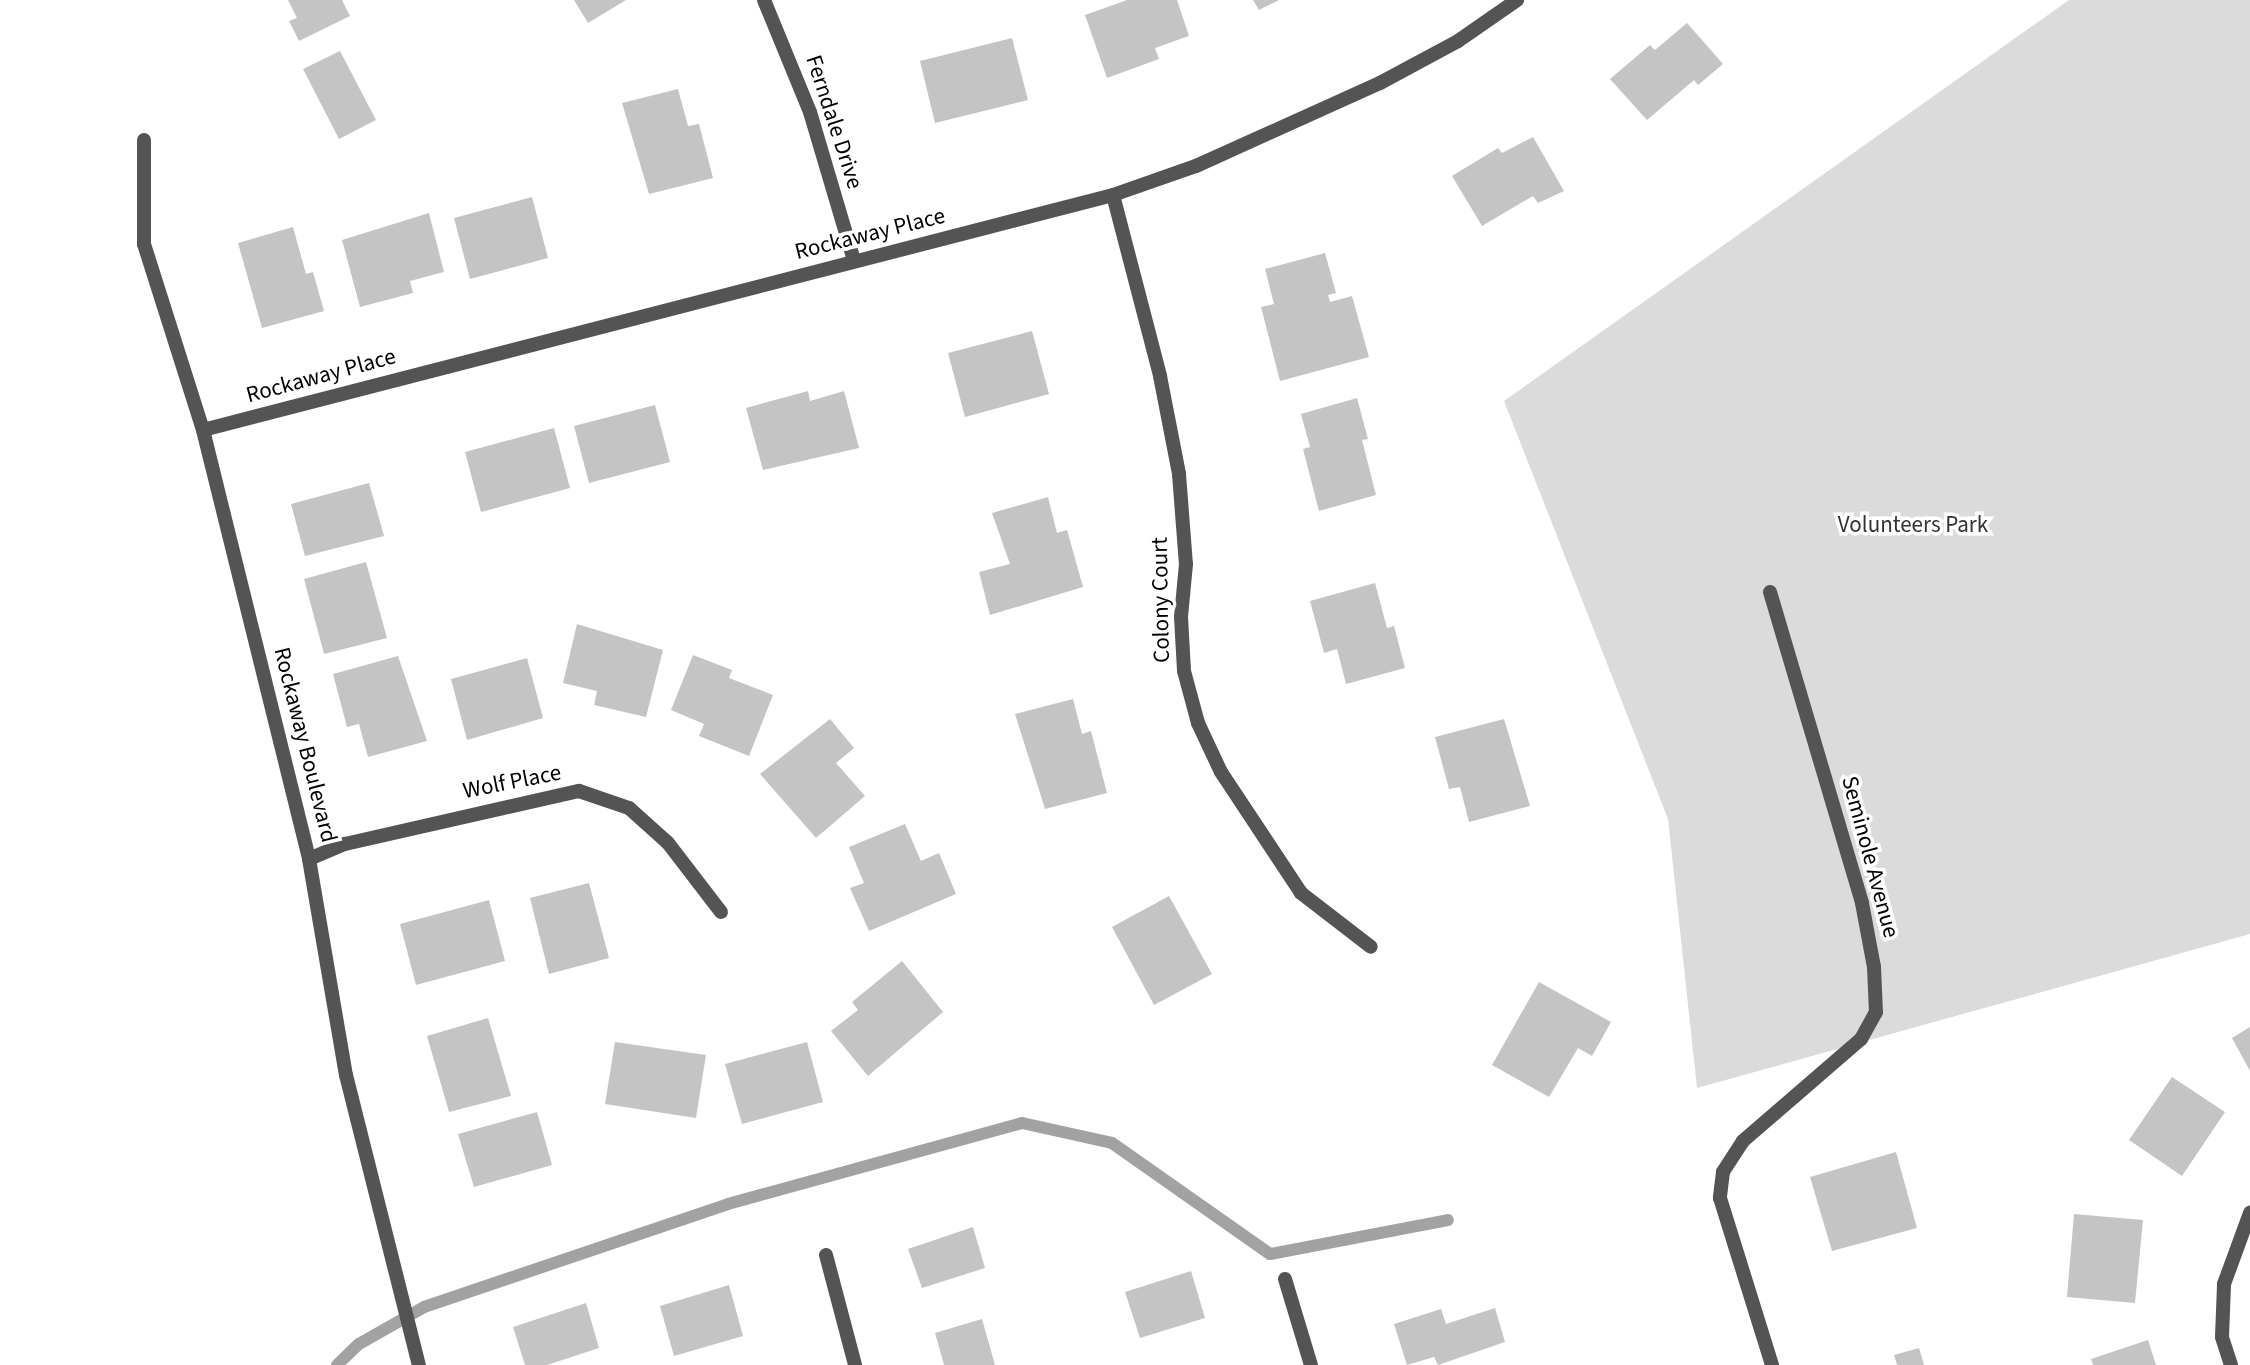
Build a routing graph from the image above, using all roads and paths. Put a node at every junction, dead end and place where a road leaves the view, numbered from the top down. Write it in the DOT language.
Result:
graph roads {
  1 [pos="764,0"];
  2 [pos="1517,0"];
  3 [pos="144,140"];
  4 [pos="1113,195"];
  5 [pos="855,261"];
  6 [pos="203,430"];
  7 [pos="1770,592"];
  8 [pos="309,859"];
  9 [pos="721,912"];
  10 [pos="1371,947"];
  11 [pos="2250,1213"];
  12 [pos="826,1255"];
  13 [pos="1285,1279"];
  14 [pos="419,1363"];
  15 [pos="856,1365"];
  16 [pos="1311,1365"];
  17 [pos="1772,1365"];
  18 [pos="2231,1365"];
  1 -- 5 [label="street, Ferndale Drive"];
  2 -- 4 [label="street, Rockaway Place"];
  3 -- 6 [label="street, Rockaway Boulevard"];
  4 -- 5 [label="street, Rockaway Place"];
  4 -- 10 [label="street, Colony Court"];
  5 -- 6 [label="street, Rockaway Place"];
  6 -- 8 [label="street, Rockaway Boulevard"];
  7 -- 17 [label="street, Seminole Avenue"];
  8 -- 9 [label="street, Wolf Place"];
  8 -- 14 [label="street, Rockaway Boulevard"];
  11 -- 18 [label="street"];
  12 -- 15 [label="street"];
  13 -- 16 [label="street"];
}
